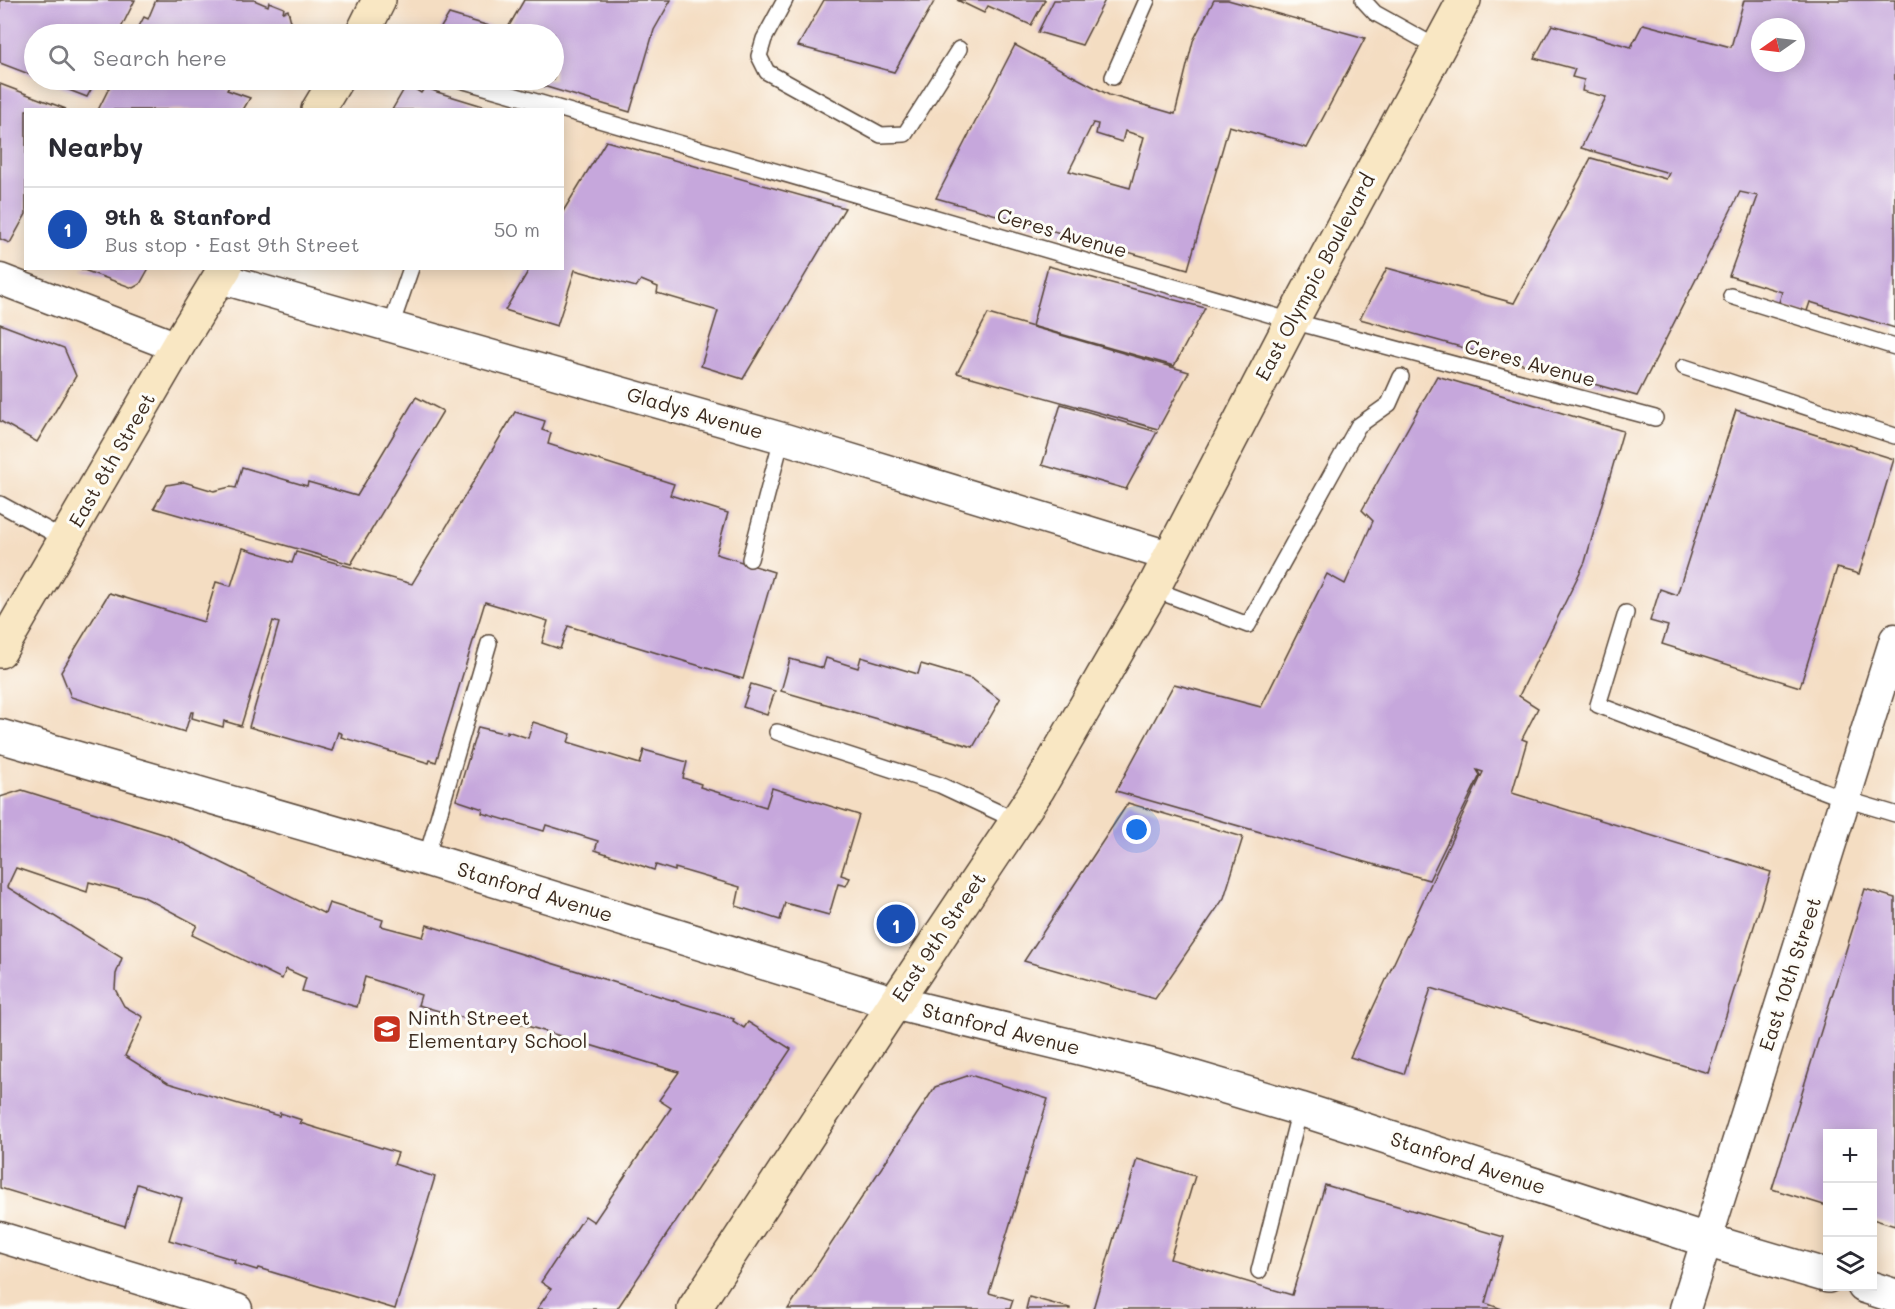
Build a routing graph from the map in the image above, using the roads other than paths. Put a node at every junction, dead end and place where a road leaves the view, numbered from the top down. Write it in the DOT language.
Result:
graph roads {
  1 [pos="379,0"];
  2 [pos="785,0"];
  3 [pos="1146,0"];
  4 [pos="1363,0"];
  5 [pos="1464,0"];
  6 [pos="367,24"];
  7 [pos="1438,48"];
  8 [pos="958,49"];
  9 [pos="1113,77"];
  10 [pos="330,90"];
  11 [pos="495,90"];
  12 [pos="319,108"];
  13 [pos="557,108"];
  14 [pos="564,110"];
  15 [pos="410,270"];
  16 [pos="222,273"];
  17 [pos="0,279"];
  18 [pos="1731,296"];
  19 [pos="1292,321"];
  20 [pos="391,326"];
  21 [pos="177,347"];
  22 [pos="1895,347"];
  23 [pos="1684,367"];
  24 [pos="1401,377"];
  25 [pos="1655,418"];
  26 [pos="1895,436"];
  27 [pos="782,438"];
  28 [pos="0,504"];
  29 [pos="66,540"];
  30 [pos="1169,556"];
  31 [pos="750,559"];
  32 [pos="1153,589"];
  33 [pos="1626,613"];
  34 [pos="1895,639"];
  35 [pos="489,643"];
  36 [pos="0,651"];
  37 [pos="777,732"];
  38 [pos="0,736"];
  39 [pos="1845,799"];
  40 [pos="1895,814"];
  41 [pos="1017,821"];
  42 [pos="426,859"];
  43 [pos="895,1003"];
  44 [pos="1300,1110"];
  45 [pos="0,1237"];
  46 [pos="1706,1240"];
  47 [pos="1259,1271"];
  48 [pos="1823,1275"];
  49 [pos="1877,1291"];
  50 [pos="1895,1296"];
  51 [pos="237,1309"];
  52 [pos="694,1309"];
  53 [pos="1685,1309"];
  1 -- 6 [label="main road"];
  2 -- 8 [label="lane"];
  3 -- 9 [label="lane"];
  4 -- 7 [label="lane"];
  5 -- 7 [label="main road, East Olympic Boulevard"];
  7 -- 19 [label="main road, East Olympic Boulevard"];
  10 -- 12 [label="main road"];
  11 -- 13 [label="lane, Ceres Avenue"];
  14 -- 19 [label="lane, Ceres Avenue"];
  15 -- 20 [label="lane"];
  16 -- 20 [label="street, Gladys Avenue"];
  16 -- 21 [label="main road, East 8th Street"];
  17 -- 21 [label="street"];
  18 -- 22 [label="lane"];
  19 -- 25 [label="lane, Ceres Avenue"];
  19 -- 30 [label="main road, East Olympic Boulevard"];
  20 -- 27 [label="street, Gladys Avenue"];
  21 -- 29 [label="main road, East 8th Street"];
  23 -- 26 [label="lane"];
  24 -- 32 [label="lane"];
  27 -- 30 [label="street, Gladys Avenue"];
  27 -- 31 [label="lane"];
  28 -- 29 [label="lane"];
  29 -- 36 [label="main road, East 8th Street"];
  30 -- 32 [label="main road, East 9th Street"];
  32 -- 41 [label="main road, East 9th Street"];
  33 -- 39 [label="lane"];
  34 -- 39 [label="street, East 10th Street"];
  35 -- 42 [label="lane"];
  37 -- 41 [label="lane"];
  38 -- 42 [label="street, Stanford Avenue"];
  39 -- 40 [label="lane"];
  39 -- 46 [label="street, East 10th Street"];
  41 -- 43 [label="main road, East 9th Street"];
  42 -- 43 [label="street, Stanford Avenue"];
  43 -- 44 [label="street, Stanford Avenue"];
  43 -- 52 [label="main road, East 9th Street"];
  44 -- 46 [label="street, Stanford Avenue"];
  44 -- 47 [label="lane"];
  45 -- 51 [label="street"];
  46 -- 48 [label="street, Stanford Avenue"];
  46 -- 53 [label="street, East 10th Street"];
  49 -- 50 [label="street"];
}
